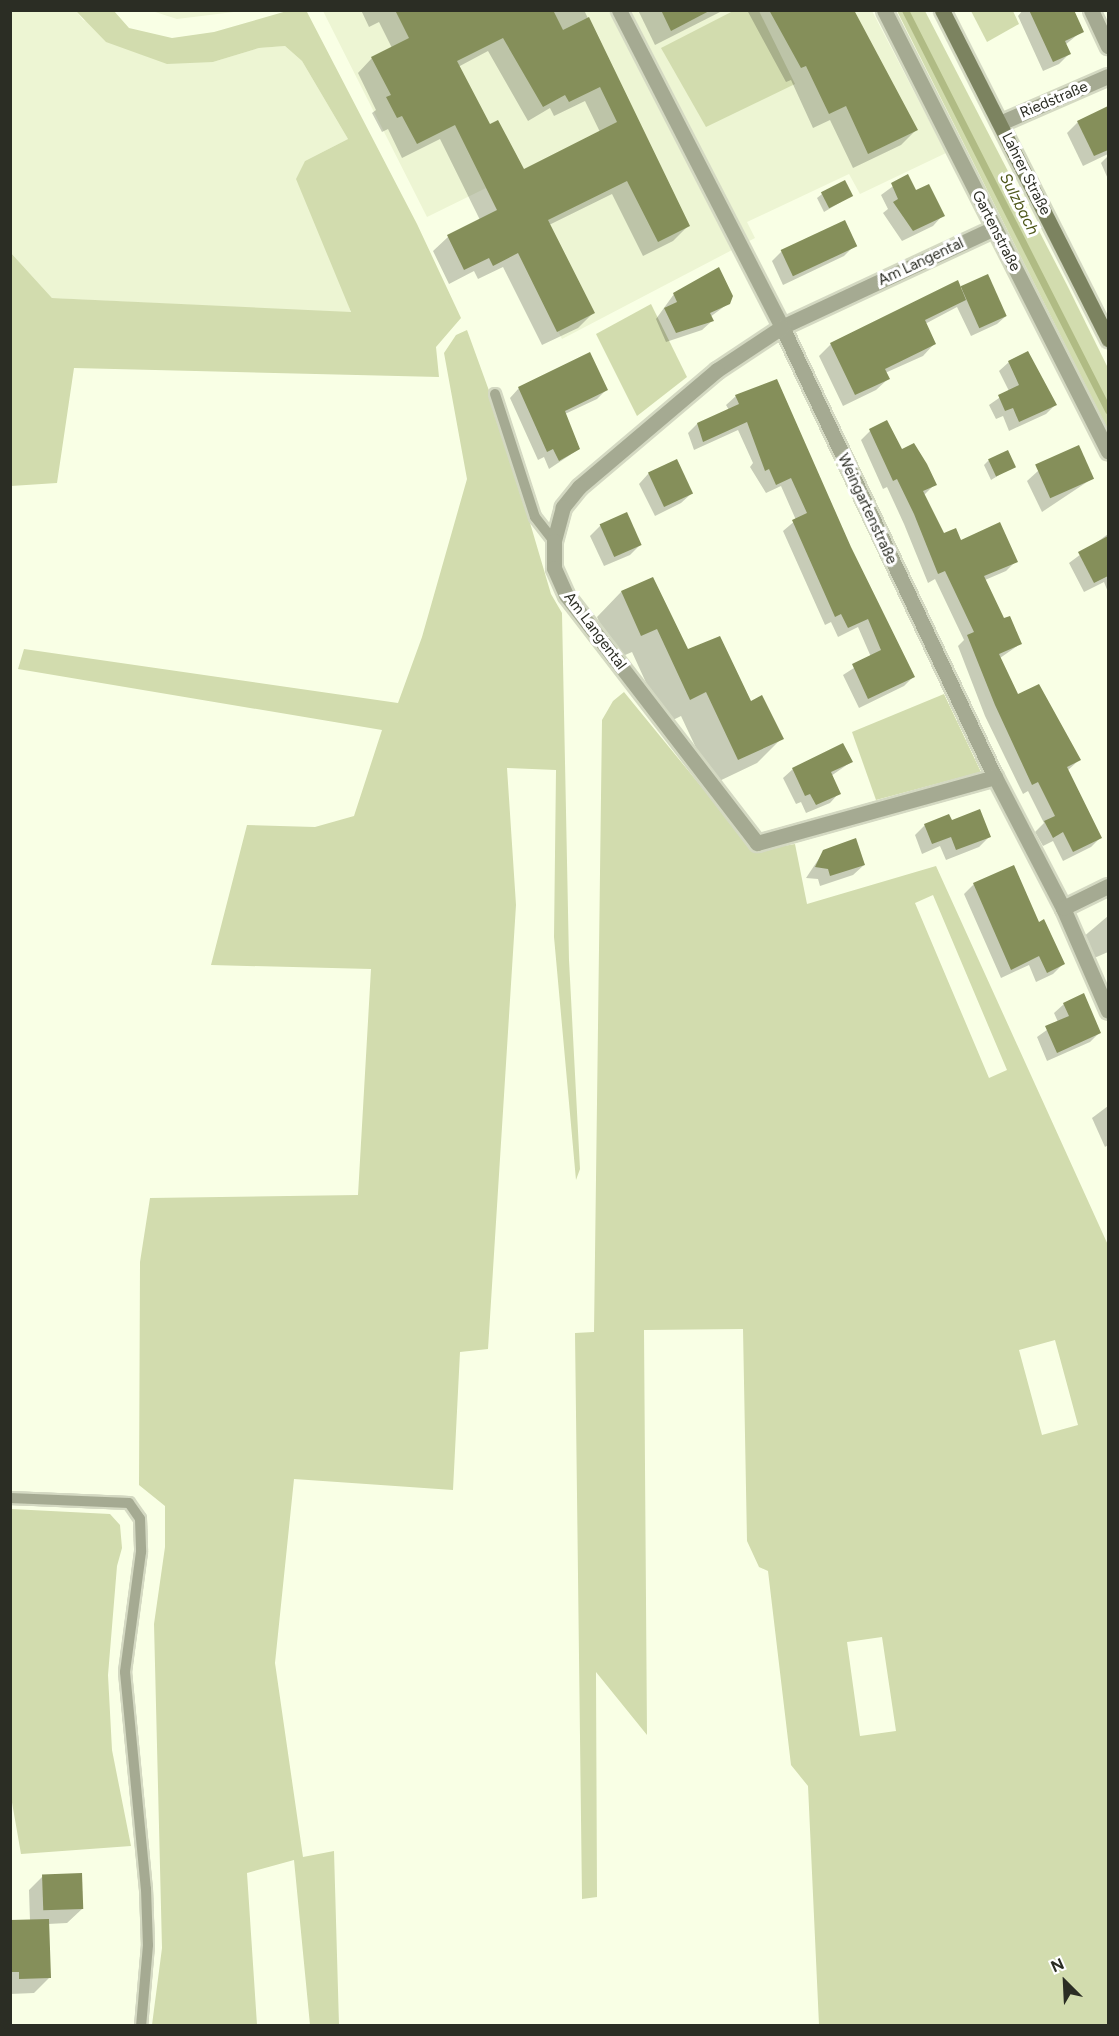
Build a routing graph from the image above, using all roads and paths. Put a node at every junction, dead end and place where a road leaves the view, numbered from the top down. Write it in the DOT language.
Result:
graph roads {
  1 [pos="619,10"];
  2 [pos="884,10"];
  3 [pos="942,10"];
  4 [pos="1091,10"];
  5 [pos="1108,46"];
  6 [pos="1108,76"];
  7 [pos="1000,123"];
  8 [pos="994,228"];
  9 [pos="782,327"];
  10 [pos="1108,339"];
  11 [pos="495,394"];
  12 [pos="1108,451"];
  13 [pos="554,541"];
  14 [pos="995,777"];
  15 [pos="1108,886"];
  16 [pos="1063,908"];
  17 [pos="1108,1011"];
  18 [pos="10,1498"];
  19 [pos="141,2025"];
  1 -- 9 [label="street, Weingartenstraße"];
  2 -- 8 [label="street, Gartenstraße"];
  3 -- 7 [label="street, Lahrer Straße"];
  4 -- 5 [label="street"];
  6 -- 7 [label="street, Riedstraße"];
  7 -- 10 [label="street, Lahrer Straße"];
  8 -- 9 [label="street, Am Langental"];
  8 -- 12 [label="street, Gartenstraße"];
  9 -- 13 [label="street, Am Langental"];
  9 -- 14 [label="street, Weingartenstraße"];
  11 -- 13 [label="lane"];
  13 -- 14 [label="street, Am Langental"];
  14 -- 16 [label="street, Weingartenstraße"];
  15 -- 16 [label="street"];
  16 -- 17 [label="street, Weingartenstraße"];
  18 -- 19 [label="lane"];
}
